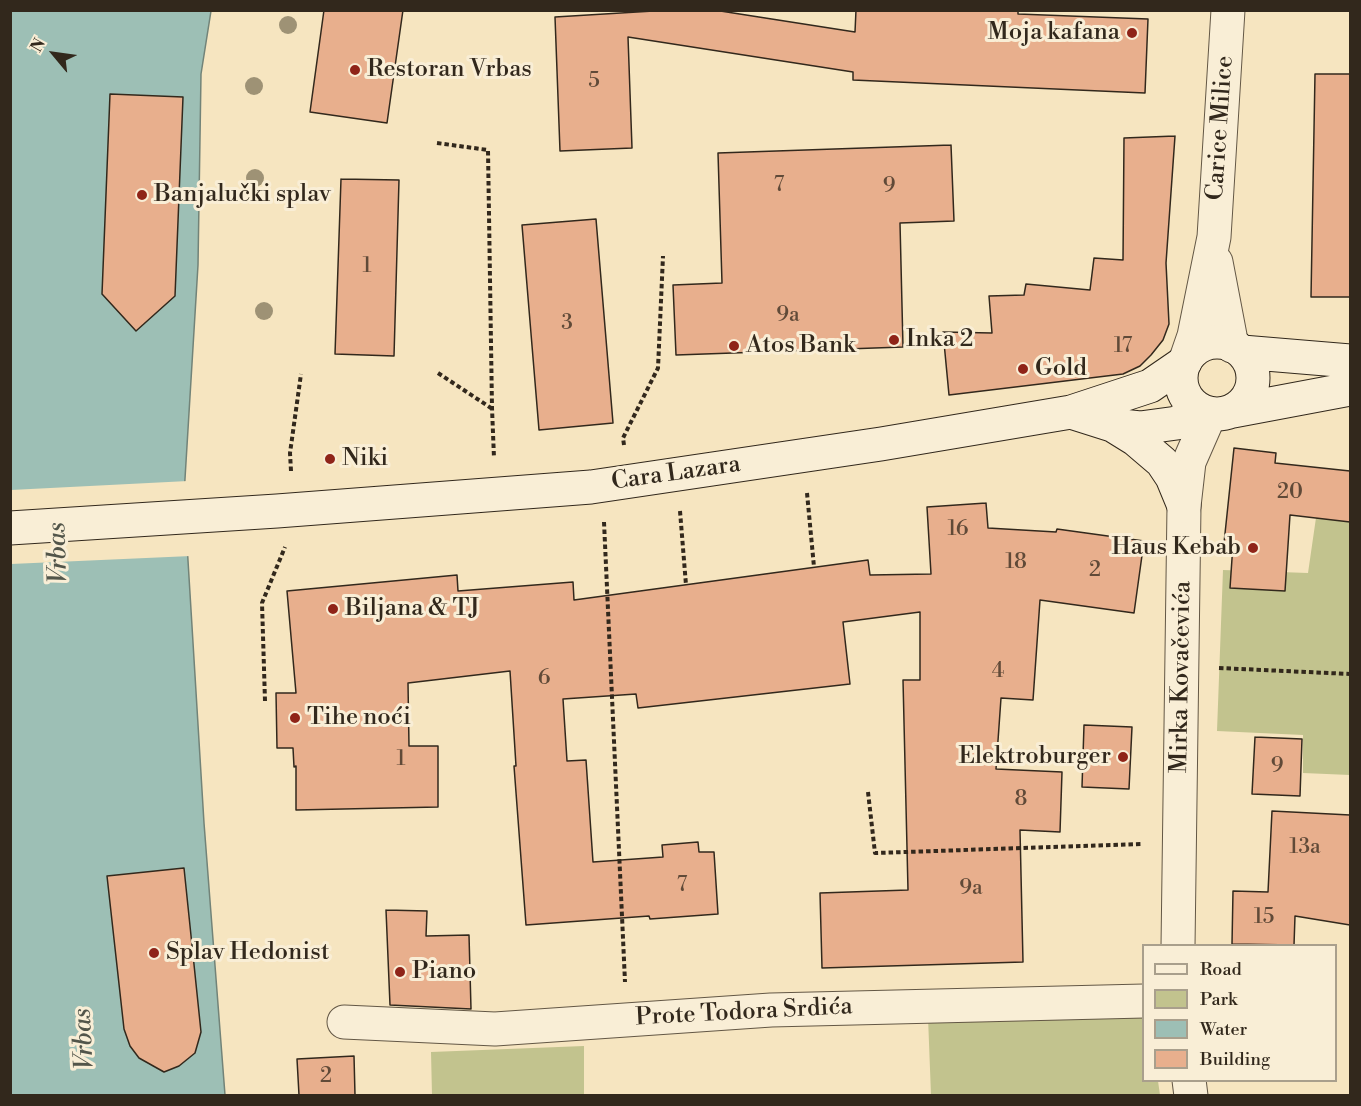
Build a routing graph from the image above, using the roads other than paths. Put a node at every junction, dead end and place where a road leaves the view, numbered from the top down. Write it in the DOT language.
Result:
graph roads {
  1 [pos="1228,10"];
  2 [pos="1213,245"];
  3 [pos="1237,349"];
  4 [pos="1350,361"];
  5 [pos="1185,362"];
  6 [pos="1350,389"];
  7 [pos="1071,412"];
  8 [pos="1214,412"];
  9 [pos="1112,425"];
  10 [pos="1184,506"];
  11 [pos="10,528"];
  12 [pos="1178,944"];
  13 [pos="1142,1001"];
  14 [pos="344,1022"];
  1 -- 2 [label="street, Carice Milice"];
  2 -- 3 [label="street, Carice Milice"];
  2 -- 5 [label="street, Carice Milice"];
  3 -- 4 [label="street"];
  3 -- 5 [label="street"];
  3 -- 8 [label="street"];
  5 -- 7 [label="street, Cara Lazara"];
  5 -- 8 [label="street"];
  6 -- 8 [label="street, Cara Lazara"];
  7 -- 9 [label="street, Cara Lazara"];
  7 -- 11 [label="street, Cara Lazara"];
  8 -- 9 [label="street, Cara Lazara"];
  8 -- 10 [label="street, Mirka Kovačevića"];
  9 -- 10 [label="street"];
  10 -- 12 [label="street, Mirka Kovačevića"];
  13 -- 14 [label="street, Prote Todora Srdića"];
}
